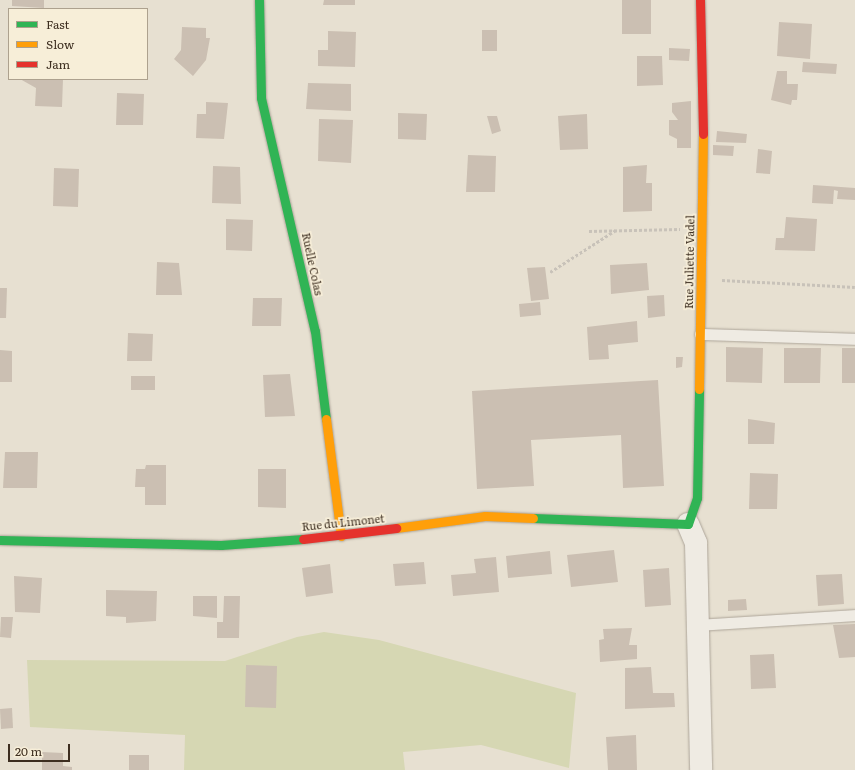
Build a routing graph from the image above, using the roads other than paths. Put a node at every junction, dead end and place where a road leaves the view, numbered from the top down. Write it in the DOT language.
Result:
graph roads {
  1 [pos="259,0"];
  2 [pos="700,0"];
  3 [pos="700,334"];
  4 [pos="855,339"];
  5 [pos="688,524"];
  6 [pos="341,536"];
  7 [pos="0,540"];
  8 [pos="855,615"];
  9 [pos="698,625"];
  10 [pos="701,770"];
  1 -- 6 [label="street, Ruelle Colas"];
  2 -- 3 [label="street, Rue Juliette Vadel"];
  3 -- 4 [label="lane"];
  3 -- 5 [label="street, Rue Juliette Vadel"];
  5 -- 6 [label="street, Rue du Limonet"];
  5 -- 9 [label="street"];
  6 -- 7 [label="street, Rue du Limonet"];
  8 -- 9 [label="lane"];
  9 -- 10 [label="street"];
}
